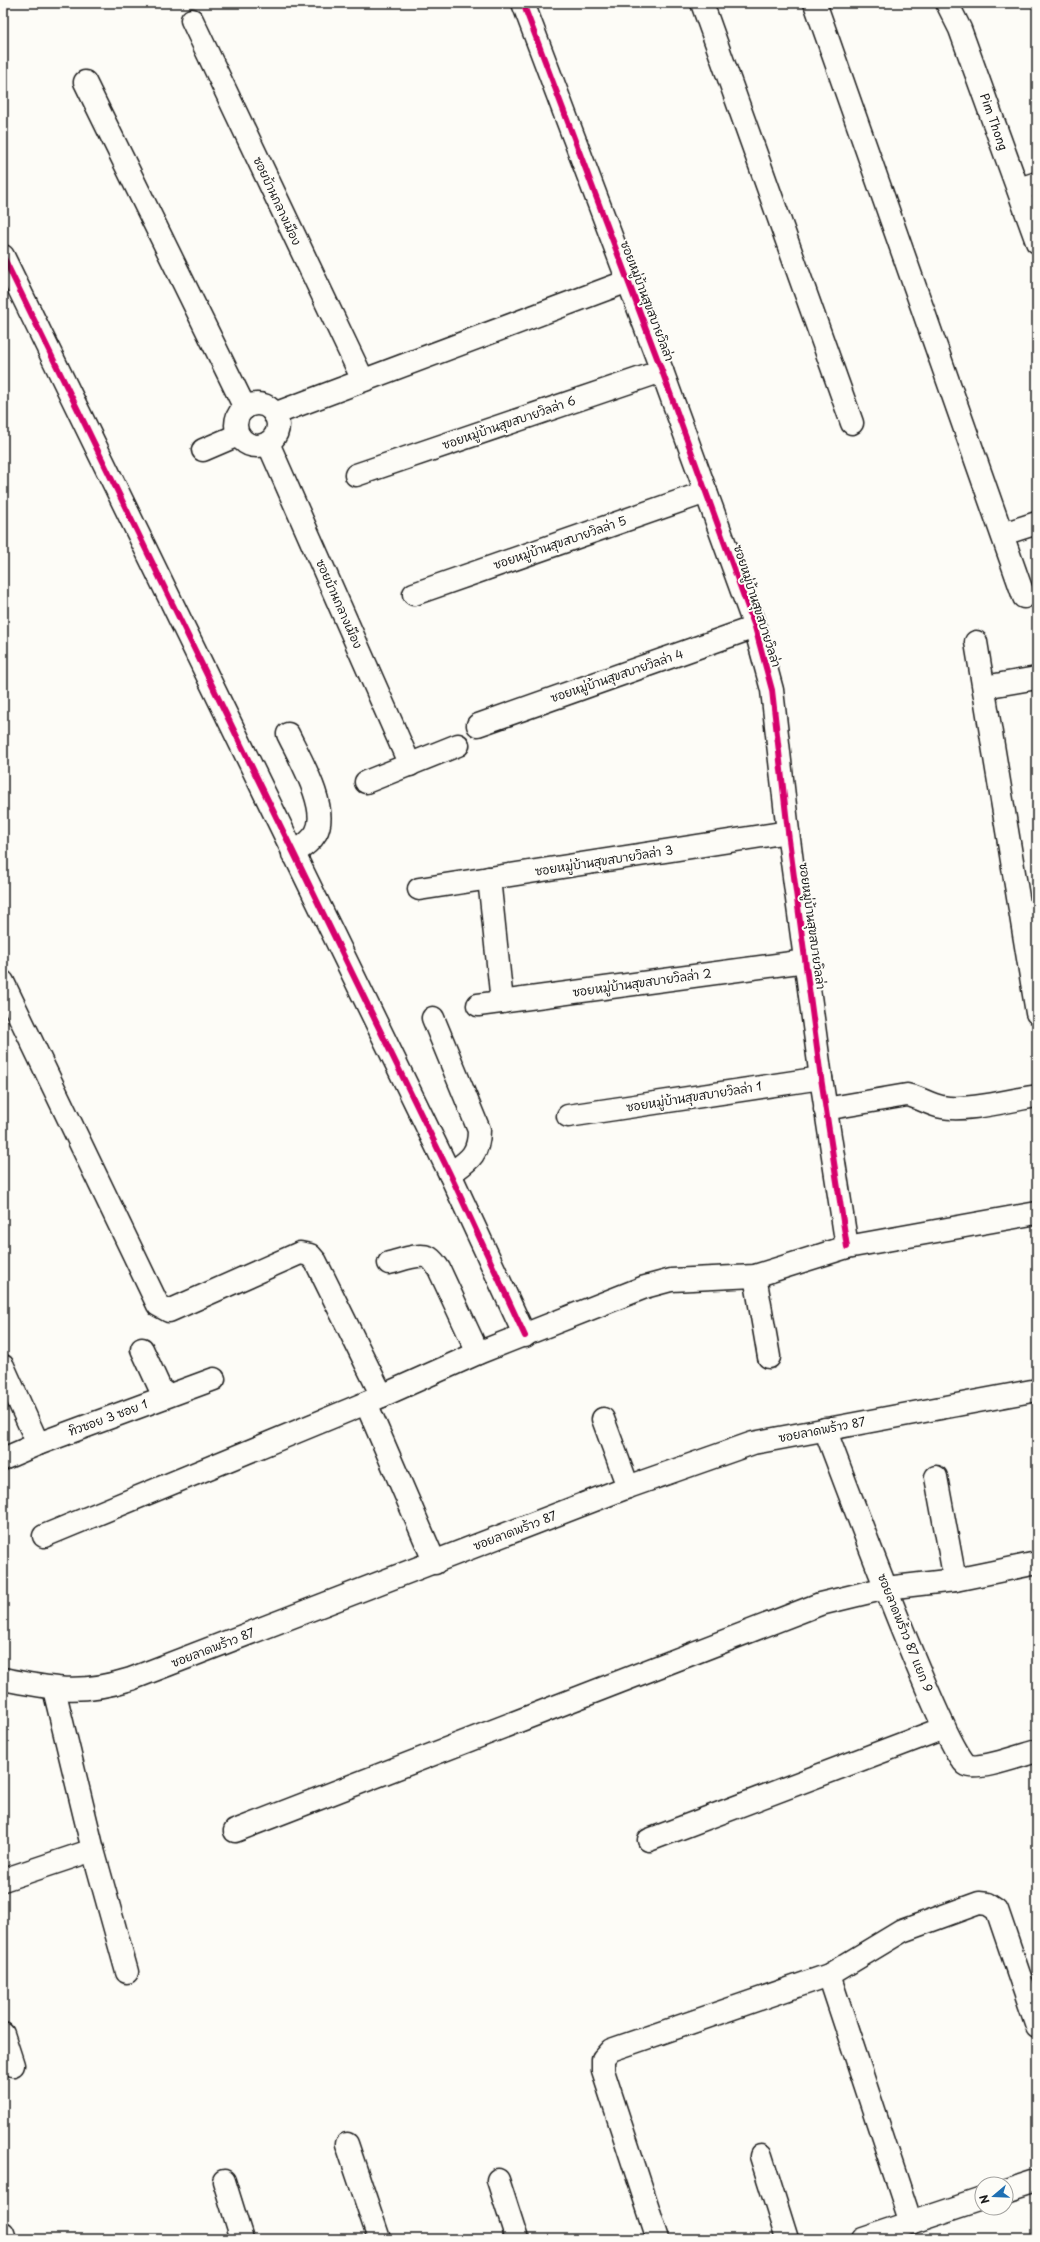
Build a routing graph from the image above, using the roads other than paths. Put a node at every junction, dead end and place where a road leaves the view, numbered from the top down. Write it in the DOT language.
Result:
graph roads {
  1 [pos="523,3"];
  2 [pos="702,3"];
  3 [pos="815,3"];
  4 [pos="947,3"];
  5 [pos="192,20"];
  6 [pos="85,82"];
  7 [pos="1028,186"];
  8 [pos="1037,242"];
  9 [pos="3,256"];
  10 [pos="628,281"];
  11 [pos="662,371"];
  12 [pos="364,380"];
  13 [pos="245,408"];
  14 [pos="274,414"];
  15 [pos="852,423"];
  16 [pos="238,435"];
  17 [pos="268,443"];
  18 [pos="203,450"];
  19 [pos="356,475"];
  20 [pos="706,492"];
  21 [pos="1037,523"];
  22 [pos="1003,534"];
  23 [pos="414,594"];
  24 [pos="1024,597"];
  25 [pos="755,627"];
  26 [pos="976,642"];
  27 [pos="1037,678"];
  28 [pos="984,688"];
  29 [pos="478,725"];
  30 [pos="288,734"];
  31 [pos="458,745"];
  32 [pos="410,765"];
  33 [pos="366,782"];
  34 [pos="788,832"];
  35 [pos="294,854"];
  36 [pos="488,878"];
  37 [pos="420,889"];
  38 [pos="806,961"];
  39 [pos="3,982"];
  40 [pos="502,1002"];
  41 [pos="478,1005"];
  42 [pos="1037,1013"];
  43 [pos="433,1018"];
  44 [pos="821,1078"];
  45 [pos="1037,1096"];
  46 [pos="825,1109"];
  47 [pos="568,1116"];
  48 [pos="450,1174"];
  49 [pos="1037,1213"];
  50 [pos="847,1247"];
  51 [pos="389,1263"];
  52 [pos="755,1276"];
  53 [pos="525,1336"];
  54 [pos="142,1349"];
  55 [pos="478,1353"];
  56 [pos="769,1357"];
  57 [pos="3,1366"];
  58 [pos="214,1379"];
  59 [pos="1037,1390"];
  60 [pos="164,1397"];
  61 [pos="374,1400"];
  62 [pos="602,1419"];
  63 [pos="825,1429"];
  64 [pos="38,1444"];
  65 [pos="3,1459"];
  66 [pos="936,1477"];
  67 [pos="628,1487"];
  68 [pos="44,1536"];
  69 [pos="435,1563"];
  70 [pos="1037,1563"];
  71 [pos="955,1580"];
  72 [pos="886,1588"];
  73 [pos="3,1679"];
  74 [pos="54,1689"];
  75 [pos="944,1728"];
  76 [pos="1037,1751"];
  77 [pos="235,1831"];
  78 [pos="649,1840"];
  79 [pos="93,1850"];
  80 [pos="3,1880"];
  81 [pos="127,1972"];
  82 [pos="830,1975"];
  83 [pos="1037,2027"];
  84 [pos="3,2034"];
  85 [pos="13,2064"];
  86 [pos="348,2144"];
  87 [pos="761,2156"];
  88 [pos="498,2180"];
  89 [pos="224,2181"];
  90 [pos="1037,2181"];
  91 [pos="1014,2188"];
  92 [pos="974,2202"];
  93 [pos="911,2223"];
  94 [pos="3,2233"];
  95 [pos="5,2239"];
  96 [pos="242,2239"];
  97 [pos="379,2239"];
  98 [pos="518,2239"];
  99 [pos="658,2239"];
  100 [pos="787,2239"];
  101 [pos="862,2239"];
  1 -- 10 [label="street, ซอยหมู่บ้านสุขสบายวิลล่า"];
  2 -- 15 [label="street"];
  3 -- 22 [label="street"];
  4 -- 7 [label="street, Pim Thong"];
  5 -- 12 [label="street, ซอยบ้านกลางเมือง"];
  6 -- 13 [label="street"];
  7 -- 8 [label="street, Pim Thong"];
  9 -- 35 [label="street"];
  10 -- 11 [label="street, ซอยหมู่บ้านสุขสบายวิลล่า"];
  10 -- 12 [label="street"];
  11 -- 19 [label="street, ซอยหมู่บ้านสุขสบายวิลล่า 6"];
  11 -- 20 [label="street, ซอยหมู่บ้านสุขสบายวิลล่า"];
  12 -- 14 [label="street"];
  13 -- 14 [label="street"];
  13 -- 16 [label="street"];
  14 -- 17 [label="street"];
  16 -- 17 [label="street"];
  16 -- 18 [label="street"];
  17 -- 32 [label="street, ซอยบ้านกลางเมือง"];
  20 -- 23 [label="street, ซอยหมู่บ้านสุขสบายวิลล่า 5"];
  20 -- 25 [label="street, ซอยหมู่บ้านสุขสบายวิลล่า"];
  21 -- 22 [label="street"];
  22 -- 24 [label="street"];
  25 -- 29 [label="street, ซอยหมู่บ้านสุขสบายวิลล่า 4"];
  25 -- 34 [label="street, ซอยหมู่บ้านสุขสบายวิลล่า"];
  26 -- 28 [label="street"];
  27 -- 28 [label="street"];
  28 -- 42 [label="street"];
  30 -- 35 [label="street"];
  31 -- 32 [label="street"];
  32 -- 33 [label="street"];
  34 -- 36 [label="street, ซอยหมู่บ้านสุขสบายวิลล่า 3"];
  34 -- 38 [label="street, ซอยหมู่บ้านสุขสบายวิลล่า"];
  35 -- 48 [label="street"];
  36 -- 37 [label="street, ซอยหมู่บ้านสุขสบายวิลล่า 3"];
  36 -- 40 [label="street"];
  38 -- 40 [label="street, ซอยหมู่บ้านสุขสบายวิลล่า 2"];
  38 -- 44 [label="street, ซอยหมู่บ้านสุขสบายวิลล่า"];
  39 -- 61 [label="street"];
  40 -- 41 [label="street, ซอยหมู่บ้านสุขสบายวิลล่า 2"];
  43 -- 48 [label="street"];
  44 -- 46 [label="street, ซอยหมู่บ้านสุขสบายวิลล่า"];
  44 -- 47 [label="street, ซอยหมู่บ้านสุขสบายวิลล่า 1"];
  45 -- 46 [label="street"];
  46 -- 50 [label="street, ซอยหมู่บ้านสุขสบายวิลล่า"];
  48 -- 53 [label="street"];
  49 -- 50 [label="street"];
  50 -- 52 [label="street"];
  51 -- 55 [label="street"];
  52 -- 53 [label="street"];
  52 -- 56 [label="street"];
  53 -- 55 [label="street"];
  54 -- 60 [label="street"];
  55 -- 61 [label="street"];
  57 -- 64 [label="street"];
  58 -- 60 [label="street, ทิวซอย 3 ซอย 1"];
  59 -- 63 [label="street, ซอยลาดพร้าว 87"];
  60 -- 64 [label="street, ทิวซอย 3 ซอย 1"];
  61 -- 68 [label="street"];
  61 -- 69 [label="street"];
  62 -- 67 [label="street"];
  63 -- 67 [label="street, ซอยลาดพร้าว 87"];
  63 -- 72 [label="street, ซอยลาดพร้าว 87 แยก 9"];
  64 -- 65 [label="street, ทิวซอย 3 ซอย 1"];
  66 -- 71 [label="street"];
  67 -- 69 [label="street, ซอยลาดพร้าว 87"];
  69 -- 74 [label="street, ซอยลาดพร้าว 87"];
  70 -- 71 [label="street"];
  71 -- 72 [label="street"];
  72 -- 75 [label="street, ซอยลาดพร้าว 87 แยก 9"];
  72 -- 77 [label="street"];
  73 -- 74 [label="street, ซอยลาดพร้าว 87"];
  74 -- 79 [label="street"];
  75 -- 76 [label="street, ซอยลาดพร้าว 87 แยก 9"];
  75 -- 78 [label="street"];
  79 -- 80 [label="street"];
  79 -- 81 [label="street"];
  82 -- 83 [label="street"];
  82 -- 93 [label="street"];
  82 -- 99 [label="street"];
  84 -- 85 [label="street"];
  86 -- 97 [label="street"];
  87 -- 100 [label="street"];
  88 -- 98 [label="street"];
  89 -- 96 [label="street"];
  90 -- 91 [label="street"];
  92 -- 93 [label="street"];
  93 -- 101 [label="street"];
  94 -- 95 [label="street"];
}
